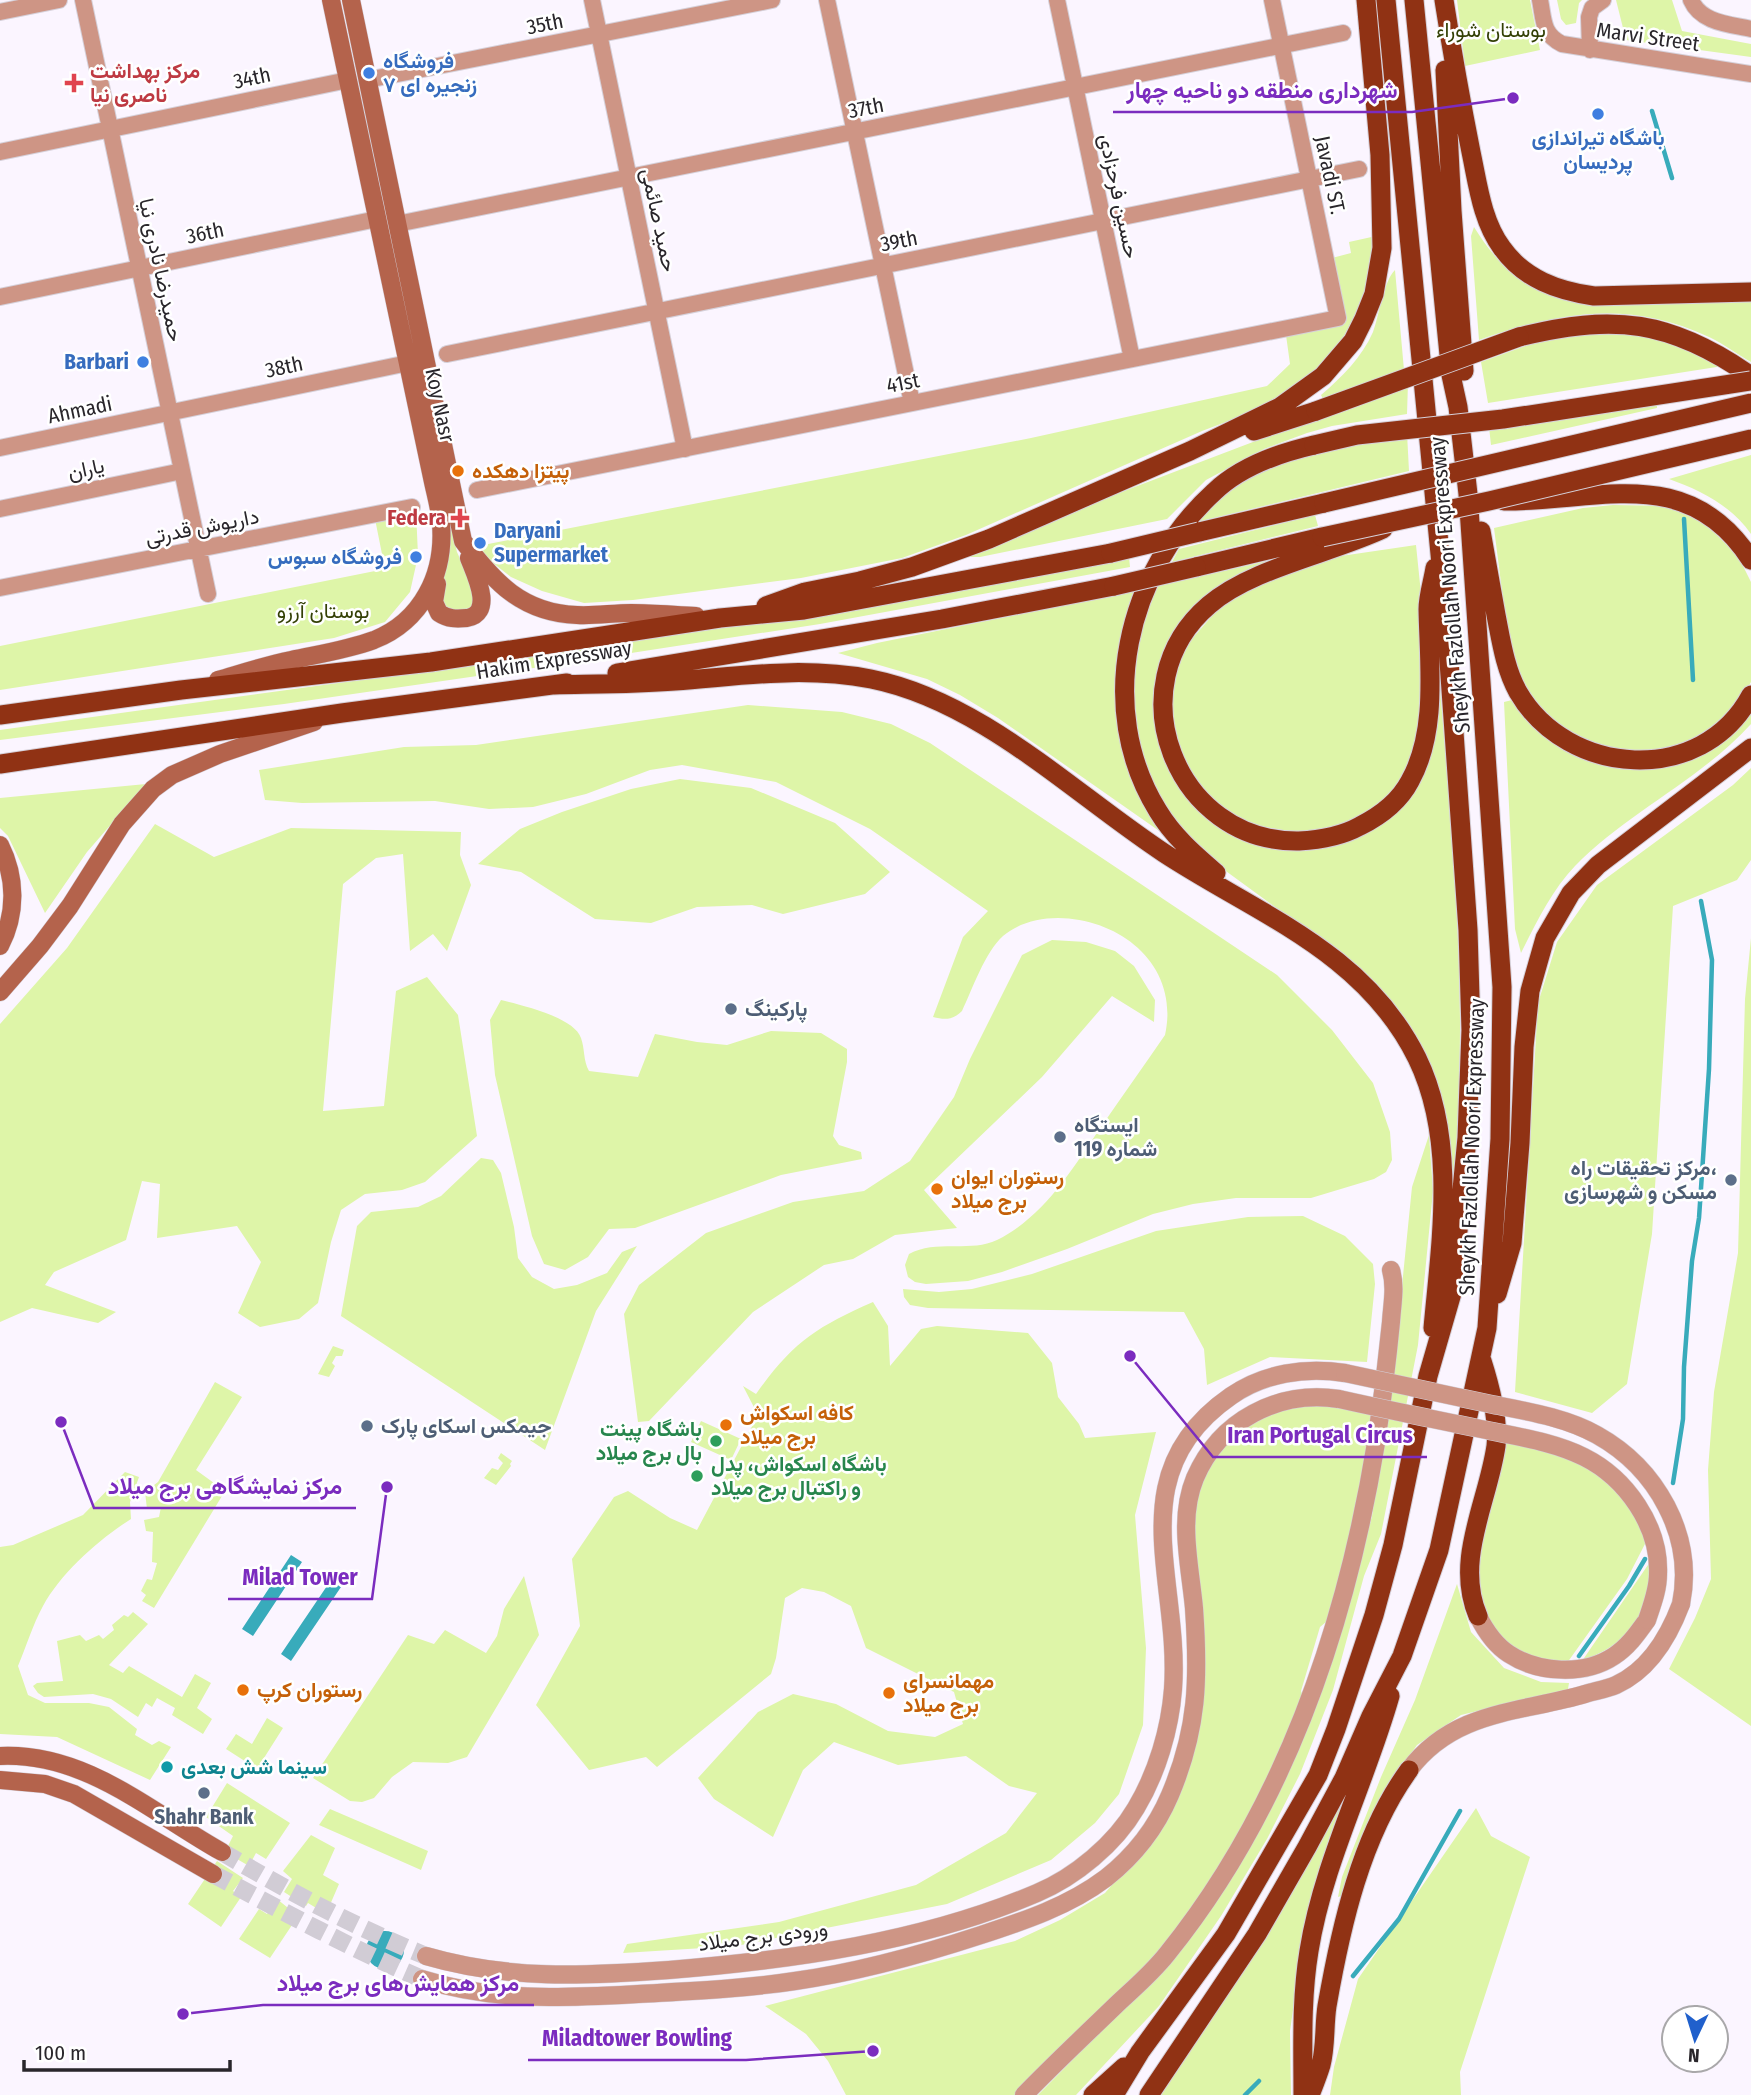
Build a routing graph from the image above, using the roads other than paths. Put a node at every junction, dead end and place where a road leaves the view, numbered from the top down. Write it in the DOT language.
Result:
graph roads {
  1 [pos="59,0"];
  2 [pos="83,0"];
  3 [pos="331,0"];
  4 [pos="351,0"];
  5 [pos="592,0"];
  6 [pos="772,0"];
  7 [pos="827,0"];
  8 [pos="1057,0"];
  9 [pos="1272,0"];
  10 [pos="1366,0"];
  11 [pos="1386,0"];
  12 [pos="1414,0"];
  13 [pos="1443,0"];
  14 [pos="1540,0"];
  15 [pos="1691,0"];
  16 [pos="1601,1"];
  17 [pos="0,12"];
  18 [pos="1751,29"];
  19 [pos="1343,33"];
  20 [pos="599,34"];
  21 [pos="1281,46"];
  22 [pos="1590,50"];
  23 [pos="1751,74"];
  24 [pos="348,80"];
  25 [pos="367,80"];
  26 [pos="1076,88"];
  27 [pos="110,129"];
  28 [pos="855,132"];
  29 [pos="0,152"];
  30 [pos="1359,169"];
  31 [pos="629,178"];
  32 [pos="1309,179"];
  33 [pos="377,219"];
  34 [pos="1103,221"];
  35 [pos="397,224"];
  36 [pos="883,265"];
  37 [pos="139,268"];
  38 [pos="1751,292"];
  39 [pos="0,297"];
  40 [pos="656,311"];
  41 [pos="1338,318"];
  42 [pos="447,354"];
  43 [pos="1132,359"];
  44 [pos="408,363"];
  45 [pos="1751,379"];
  46 [pos="912,403"];
  47 [pos="1751,403"];
  48 [pos="1458,407"];
  49 [pos="170,413"];
  50 [pos="1751,439"];
  51 [pos="0,448"];
  52 [pos="685,449"];
  53 [pos="1190,451"];
  54 [pos="182,471"];
  55 [pos="477,490"];
  56 [pos="1468,494"];
  57 [pos="1489,501"];
  58 [pos="412,506"];
  59 [pos="0,509"];
  60 [pos="1406,518"];
  61 [pos="463,541"];
  62 [pos="1439,546"];
  63 [pos="198,549"];
  64 [pos="439,558"];
  65 [pos="1751,560"];
  66 [pos="0,588"];
  67 [pos="208,594"];
  68 [pos="743,615"];
  69 [pos="720,618"];
  70 [pos="554,685"];
  71 [pos="181,690"];
  72 [pos="1751,695"];
  73 [pos="342,713"];
  74 [pos="0,715"];
  75 [pos="1751,748"];
  76 [pos="0,764"];
  77 [pos="0,845"];
  78 [pos="1256,906"];
  79 [pos="0,946"];
  80 [pos="0,992"];
  81 [pos="1391,1270"];
  82 [pos="1486,1328"];
  83 [pos="1481,1357"];
  84 [pos="1428,1376"];
  85 [pos="1478,1616"];
  86 [pos="1402,1656"];
  87 [pos="1174,1672"];
  88 [pos="1198,1673"];
  89 [pos="0,1756"];
  90 [pos="1409,1770"];
  91 [pos="0,1780"];
  92 [pos="202,1841"];
  93 [pos="222,1852"];
  94 [pos="190,1861"];
  95 [pos="213,1874"];
  96 [pos="426,1956"];
  97 [pos="488,1971"];
  98 [pos="540,1975"];
  99 [pos="422,1979"];
  100 [pos="484,1994"];
  101 [pos="534,1999"];
  102 [pos="1140,2052"];
  103 [pos="1024,2095"];
  104 [pos="1093,2095"];
  105 [pos="1114,2095"];
  106 [pos="1149,2095"];
  107 [pos="1303,2095"];
  108 [pos="1310,2095"];
  1 -- 17 [label="street"];
  2 -- 27 [label="street, حمیدرضا نادری نیا"];
  3 -- 24 [label="main road, Koy Nasr"];
  4 -- 25 [label="main road, Koy Nasr"];
  5 -- 20 [label="street, حمید صائمی"];
  6 -- 20 [label="street, 35th"];
  7 -- 28 [label="street"];
  8 -- 26 [label="street, حسین فرحزادی"];
  9 -- 21 [label="street, Javadi ST."];
  10 -- 53 [label="highway"];
  11 -- 62 [label="highway, Sheykh Fazlollah Noori Expressway"];
  12 -- 48 [label="highway, Sheykh Fazlollah Noori Expressway"];
  13 -- 38 [label="highway"];
  13 -- 48 [label="highway"];
  14 -- 22 [label="street, Marvi Street"];
  15 -- 18 [label="street"];
  16 -- 22 [label="street"];
  19 -- 21 [label="street, 37th"];
  20 -- 25 [label="street, 35th"];
  20 -- 31 [label="street, حمید صائمی"];
  21 -- 26 [label="street, 37th"];
  21 -- 32 [label="street, Javadi ST."];
  22 -- 23 [label="street, Marvi Street"];
  24 -- 27 [label="street, 34th"];
  24 -- 33 [label="main road, Koy Nasr"];
  25 -- 35 [label="main road, Koy Nasr"];
  26 -- 28 [label="street, 37th"];
  26 -- 34 [label="street, حسین فرحزادی"];
  27 -- 29 [label="street, 34th"];
  27 -- 37 [label="street, حمیدرضا نادری نیا"];
  28 -- 31 [label="street, 37th"];
  28 -- 36 [label="street"];
  30 -- 32 [label="street, 39th"];
  31 -- 35 [label="street, 37th"];
  31 -- 40 [label="street, حمید صائمی"];
  32 -- 34 [label="street, 39th"];
  32 -- 41 [label="street, Javadi ST."];
  33 -- 37 [label="street, 36th"];
  33 -- 44 [label="main road, Koy Nasr"];
  34 -- 36 [label="street, 39th"];
  34 -- 43 [label="street, حسین فرحزادی"];
  35 -- 61 [label="main road, Koy Nasr"];
  36 -- 40 [label="street, 39th"];
  36 -- 46 [label="street"];
  37 -- 39 [label="street, 36th"];
  37 -- 49 [label="street, حمیدرضا نادری نیا"];
  40 -- 42 [label="street, 39th"];
  40 -- 52 [label="street, حمید صائمی"];
  41 -- 43 [label="street, 41st"];
  43 -- 46 [label="street, 41st"];
  44 -- 49 [label="street, 38th"];
  44 -- 64 [label="main road, Koy Nasr"];
  45 -- 53 [label="highway, bridge"];
  45 -- 78 [label="highway, bridge"];
  46 -- 52 [label="street, 41st"];
  47 -- 68 [label="highway, Hakim Expressway, bridge"];
  48 -- 56 [label="highway, Sheykh Fazlollah Noori Expressway"];
  49 -- 51 [label="street, Ahmadi"];
  49 -- 54 [label="street, حمیدرضا نادری نیا"];
  50 -- 57 [label="highway, bridge"];
  52 -- 55 [label="street, 41st"];
  53 -- 68 [label="highway"];
  54 -- 59 [label="street, یاران"];
  54 -- 63 [label="street, حمیدرضا نادری نیا"];
  56 -- 72 [label="highway"];
  56 -- 82 [label="highway, Sheykh Fazlollah Noori Expressway"];
  57 -- 60 [label="highway, bridge"];
  57 -- 65 [label="highway"];
  58 -- 63 [label="street, داریوش قدرتی"];
  60 -- 62 [label="highway"];
  60 -- 70 [label="highway, Hakim Expressway, bridge"];
  61 -- 64 [label="main road"];
  61 -- 69 [label="main road, Koy Nasr"];
  62 -- 84 [label="highway, Sheykh Fazlollah Noori Expressway"];
  63 -- 66 [label="street, داریوش قدرتی"];
  63 -- 67 [label="street, حمیدرضا نادری نیا"];
  64 -- 71 [label="main road, Koy Nasr"];
  68 -- 69 [label="highway, Hakim Expressway"];
  69 -- 71 [label="highway, Hakim Expressway"];
  70 -- 73 [label="highway, Hakim Expressway"];
  70 -- 78 [label="highway"];
  71 -- 74 [label="highway, Hakim Expressway"];
  73 -- 76 [label="highway, Hakim Expressway"];
  73 -- 80 [label="main road"];
  75 -- 82 [label="highway"];
  77 -- 79 [label="main road"];
  78 -- 84 [label="highway"];
  81 -- 103 [label="street"];
  82 -- 83 [label="highway, Sheykh Fazlollah Noori Expressway"];
  83 -- 85 [label="highway"];
  83 -- 86 [label="highway, Sheykh Fazlollah Noori Expressway"];
  84 -- 102 [label="highway, Sheykh Fazlollah Noori Expressway"];
  85 -- 88 [label="street, bridge"];
  86 -- 106 [label="highway, Sheykh Fazlollah Noori Expressway"];
  86 -- 107 [label="highway"];
  87 -- 88 [label="street"];
  87 -- 90 [label="street, ورودی برج میلاد, bridge"];
  87 -- 98 [label="street, ورودی برج میلاد"];
  88 -- 101 [label="street"];
  89 -- 92 [label="main road"];
  90 -- 108 [label="highway"];
  91 -- 94 [label="main road"];
  92 -- 93 [label="main road"];
  92 -- 94 [label="street"];
  94 -- 95 [label="main road"];
  96 -- 97 [label="street, ورودی برج میلاد"];
  97 -- 98 [label="street, ورودی برج میلاد"];
  97 -- 100 [label="street"];
  98 -- 101 [label="street"];
  99 -- 100 [label="street"];
  100 -- 101 [label="street"];
  102 -- 104 [label="highway"];
  102 -- 105 [label="highway, Sheykh Fazlollah Noori Expressway"];
}
